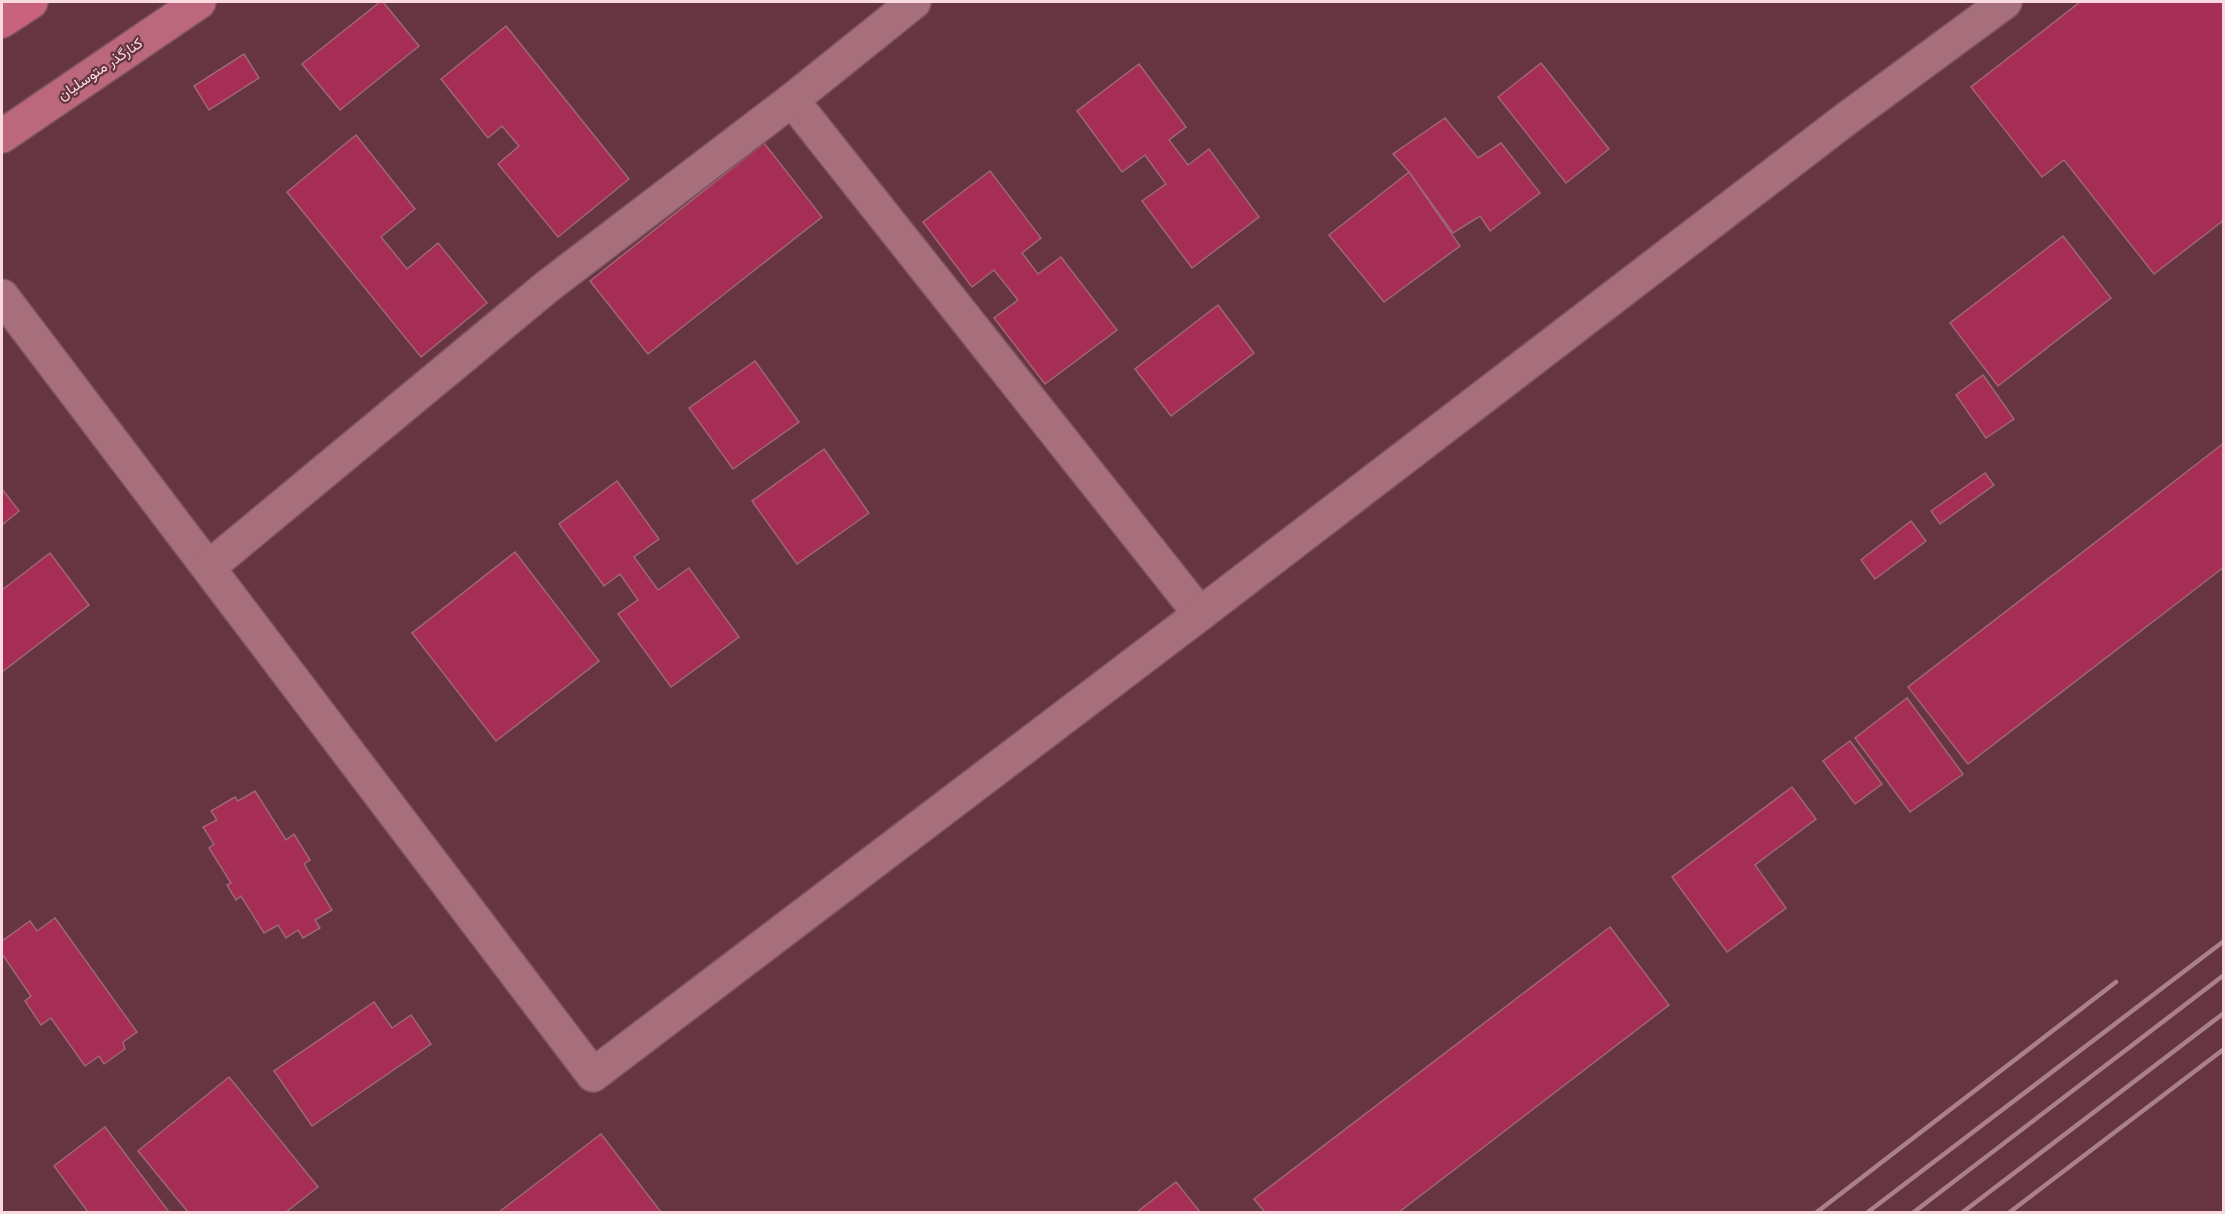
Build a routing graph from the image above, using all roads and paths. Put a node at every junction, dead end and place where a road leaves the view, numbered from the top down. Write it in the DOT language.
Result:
graph roads {
  1 [pos="31,2"];
  2 [pos="199,2"];
  3 [pos="914,2"];
  4 [pos="2004,2"];
  5 [pos="2,21"];
  6 [pos="792,100"];
  7 [pos="2,136"];
  8 [pos="2,296"];
  9 [pos="209,567"];
  10 [pos="1200,614"];
  1 -- 5 [label="highway"];
  2 -- 7 [label="main road, کنارگذر متوسلیان"];
  3 -- 6 [label="street"];
  4 -- 10 [label="street"];
  6 -- 9 [label="street"];
  6 -- 10 [label="street"];
  8 -- 9 [label="street"];
  9 -- 10 [label="street"];
}
